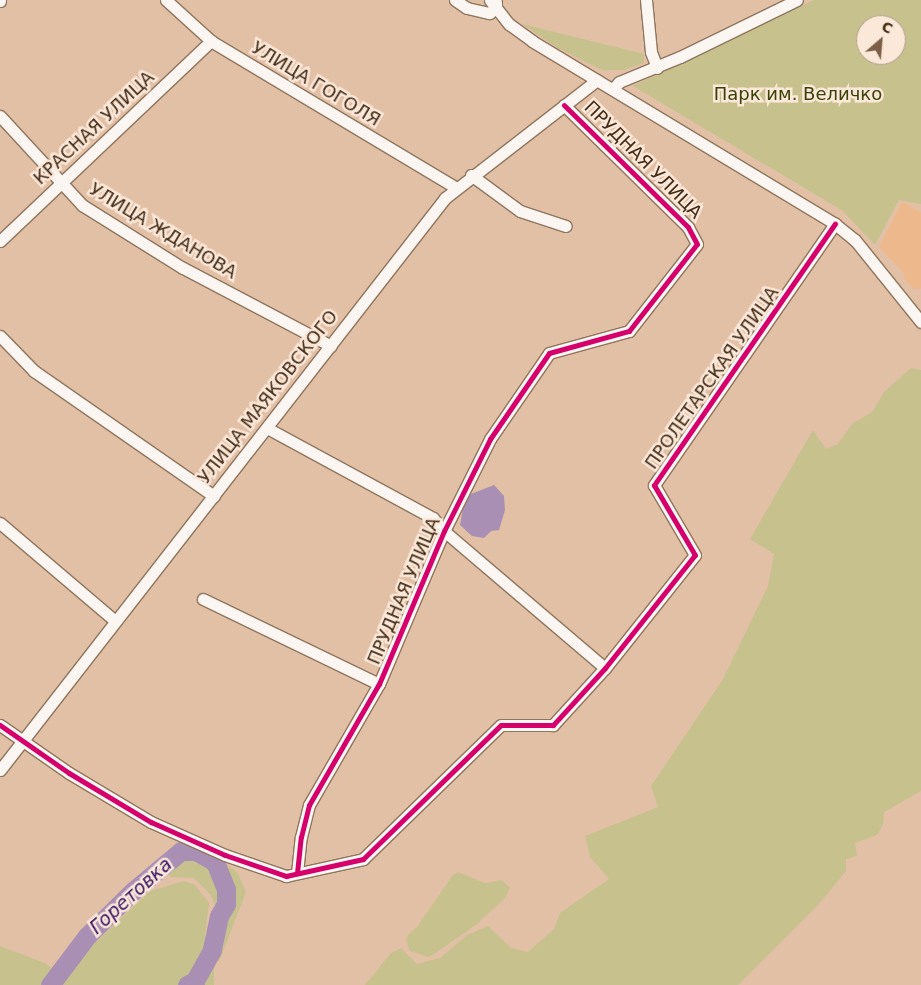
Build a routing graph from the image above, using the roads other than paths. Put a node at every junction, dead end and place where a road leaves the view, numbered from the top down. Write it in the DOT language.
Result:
graph roads {
  1 [pos="166,0"];
  2 [pos="455,0"];
  3 [pos="646,0"];
  4 [pos="796,0"];
  5 [pos="494,3"];
  6 [pos="211,41"];
  7 [pos="657,68"];
  8 [pos="597,80"];
  9 [pos="613,89"];
  10 [pos="564,105"];
  11 [pos="0,116"];
  12 [pos="470,175"];
  13 [pos="60,184"];
  14 [pos="455,188"];
  15 [pos="836,224"];
  16 [pos="566,226"];
  17 [pos="0,241"];
  18 [pos="921,322"];
  19 [pos="0,336"];
  20 [pos="331,346"];
  21 [pos="267,428"];
  22 [pos="214,496"];
  23 [pos="0,523"];
  24 [pos="444,531"];
  25 [pos="203,599"];
  26 [pos="115,621"];
  27 [pos="605,668"];
  28 [pos="379,684"];
  29 [pos="0,725"];
  30 [pos="22,741"];
  31 [pos="0,770"];
  32 [pos="297,873"];
  1 -- 6 [label="street, УЛИЦА ГОГОЛЯ"];
  2 -- 5 [label="street"];
  3 -- 7 [label="street"];
  4 -- 7 [label="street"];
  5 -- 8 [label="street"];
  6 -- 13 [label="street, КРАСНАЯ УЛИЦА"];
  6 -- 14 [label="street, УЛИЦА ГОГОЛЯ"];
  7 -- 9 [label="street"];
  8 -- 9 [label="street"];
  8 -- 10 [label="street, УЛИЦА МАЯКОВСКОГО"];
  9 -- 15 [label="street"];
  10 -- 12 [label="street, УЛИЦА МАЯКОВСКОГО"];
  10 -- 24 [label="street, ПРУДНАЯ УЛИЦА"];
  11 -- 13 [label="street, УЛИЦА ЖДАНОВА"];
  12 -- 14 [label="street, УЛИЦА МАЯКОВСКОГО"];
  12 -- 16 [label="street"];
  13 -- 17 [label="street, КРАСНАЯ УЛИЦА"];
  13 -- 20 [label="street, УЛИЦА ЖДАНОВА"];
  14 -- 20 [label="street, УЛИЦА МАЯКОВСКОГО"];
  15 -- 18 [label="street"];
  15 -- 27 [label="street, ПРОЛЕТАРСКАЯ УЛИЦА"];
  19 -- 22 [label="street"];
  20 -- 21 [label="street, УЛИЦА МАЯКОВСКОГО"];
  21 -- 22 [label="street, УЛИЦА МАЯКОВСКОГО"];
  21 -- 24 [label="street"];
  22 -- 26 [label="street, УЛИЦА МАЯКОВСКОГО"];
  23 -- 26 [label="street"];
  24 -- 27 [label="street"];
  24 -- 28 [label="street, ПРУДНАЯ УЛИЦА"];
  25 -- 28 [label="street"];
  26 -- 30 [label="street, УЛИЦА МАЯКОВСКОГО"];
  27 -- 32 [label="street, ПРОЛЕТАРСКАЯ УЛИЦА"];
  28 -- 32 [label="street, ПРУДНАЯ УЛИЦА"];
  29 -- 30 [label="street, ПРОЛЕТАРСКАЯ УЛИЦА"];
  30 -- 31 [label="street, УЛИЦА МАЯКОВСКОГО"];
  30 -- 32 [label="street, ПРОЛЕТАРСКАЯ УЛИЦА"];
}
